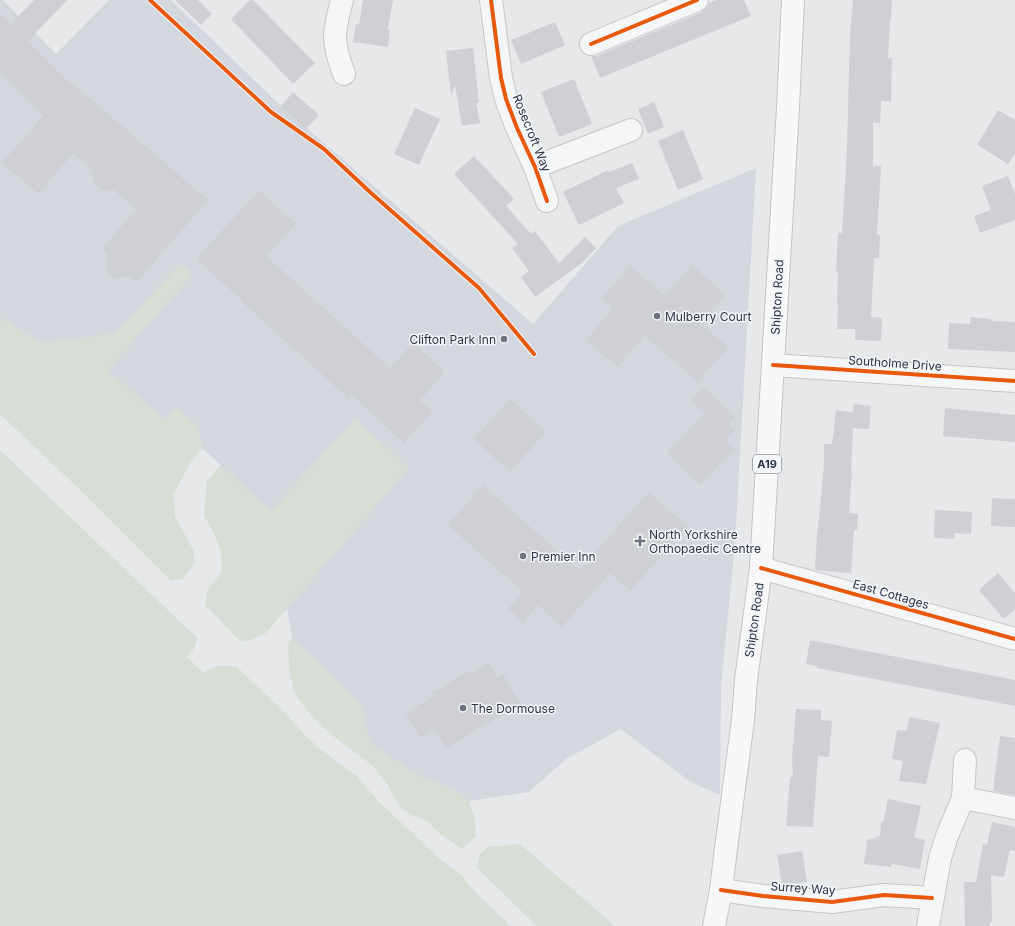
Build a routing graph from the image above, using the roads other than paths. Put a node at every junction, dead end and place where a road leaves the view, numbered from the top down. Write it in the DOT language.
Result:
graph roads {
  1 [pos="342,0"];
  2 [pos="491,0"];
  3 [pos="697,0"];
  4 [pos="793,0"];
  5 [pos="591,44"];
  6 [pos="344,74"];
  7 [pos="631,130"];
  8 [pos="536,167"];
  9 [pos="547,201"];
  10 [pos="773,365"];
  11 [pos="1015,382"];
  12 [pos="761,568"];
  13 [pos="1015,639"];
  14 [pos="965,760"];
  15 [pos="962,798"];
  16 [pos="1015,808"];
  17 [pos="721,890"];
  18 [pos="932,898"];
  19 [pos="714,926"];
  20 [pos="928,926"];
  1 -- 6 [label="street"];
  2 -- 8 [label="street, Rosecroft Way"];
  3 -- 5 [label="street"];
  4 -- 10 [label="main road, Shipton Road / A19"];
  7 -- 8 [label="street, Rosecroft Way"];
  8 -- 9 [label="street, Rosecroft Way"];
  10 -- 11 [label="street, Southolme Drive"];
  10 -- 12 [label="main road, Shipton Road / A19"];
  12 -- 13 [label="street, East Cottages"];
  12 -- 17 [label="main road, Shipton Road / A19"];
  14 -- 15 [label="street"];
  15 -- 16 [label="street"];
  15 -- 18 [label="street"];
  17 -- 18 [label="street, Surrey Way"];
  17 -- 19 [label="main road, Shipton Road / A19"];
  18 -- 20 [label="street"];
}
